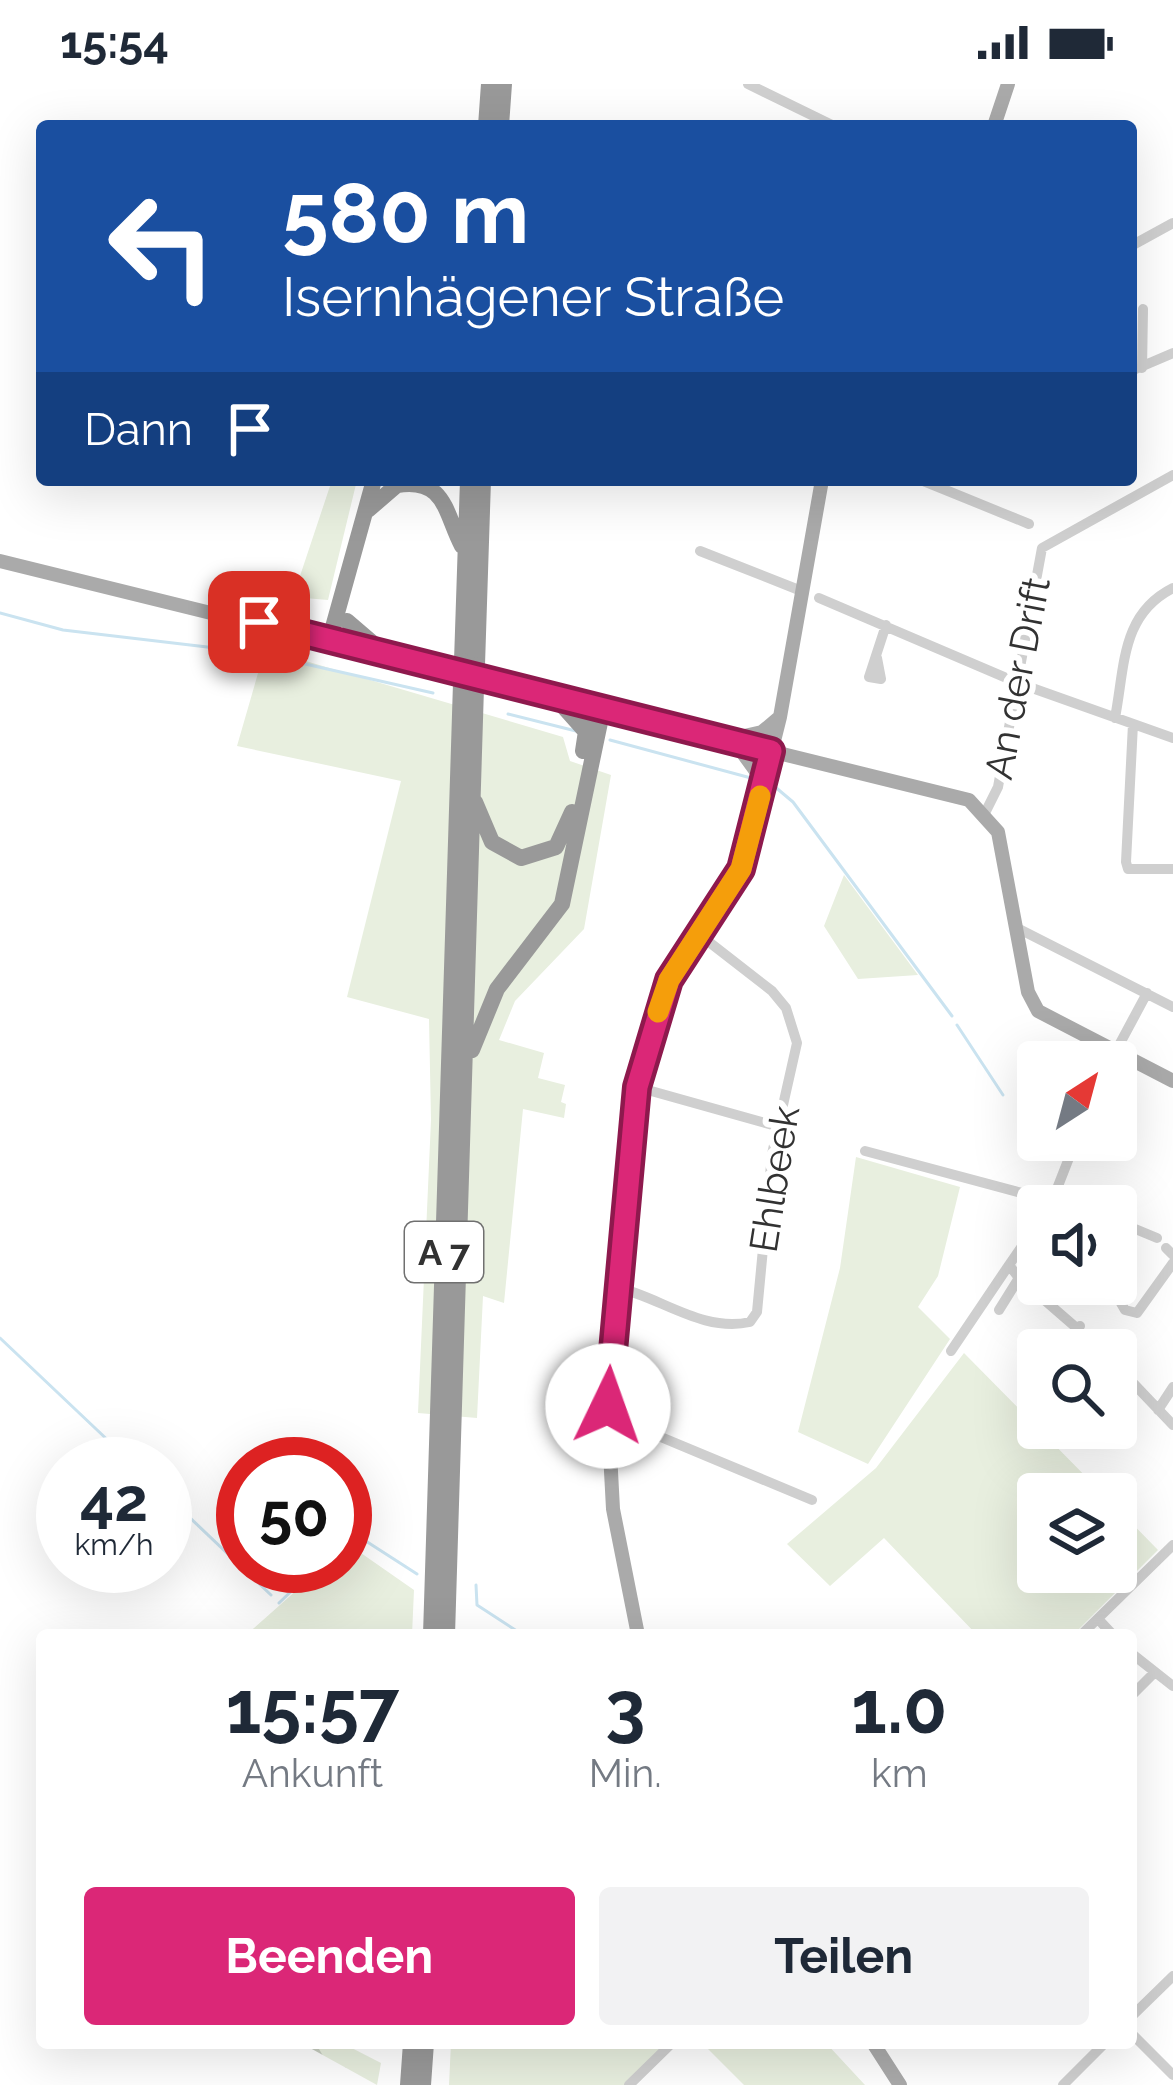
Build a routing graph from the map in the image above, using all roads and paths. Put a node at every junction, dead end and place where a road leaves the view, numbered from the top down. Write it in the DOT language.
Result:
graph roads {
  1 [pos="489,84"];
  2 [pos="504,84"];
  3 [pos="748,84"];
  4 [pos="1008,84"];
  5 [pos="487,120"];
  6 [pos="501,120"];
  7 [pos="822,120"];
  8 [pos="996,120"];
  9 [pos="1173,223"];
  10 [pos="1137,243"];
  11 [pos="1143,309"];
  12 [pos="1173,353"];
  13 [pos="1137,361"];
  14 [pos="1137,370"];
  15 [pos="1173,475"];
  16 [pos="372,486"];
  17 [pos="396,486"];
  18 [pos="421,486"];
  19 [pos="469,486"];
  20 [pos="483,486"];
  21 [pos="821,486"];
  22 [pos="936,486"];
  23 [pos="960,486"];
  24 [pos="958,495"];
  25 [pos="364,515"];
  26 [pos="1029,524"];
  27 [pos="700,551"];
  28 [pos="465,553"];
  29 [pos="0,561"];
  30 [pos="1173,588"];
  31 [pos="812,595"];
  32 [pos="346,612"];
  33 [pos="886,626"];
  34 [pos="336,640"];
  35 [pos="382,651"];
  36 [pos="877,658"];
  37 [pos="470,663"];
  38 [pos="1018,682"];
  39 [pos="469,685"];
  40 [pos="553,695"];
  41 [pos="596,706"];
  42 [pos="780,717"];
  43 [pos="1115,718"];
  44 [pos="1133,724"];
  45 [pos="586,733"];
  46 [pos="1173,738"];
  47 [pos="731,741"];
  48 [pos="771,751"];
  49 [pos="764,781"];
  50 [pos="472,795"];
  51 [pos="985,813"];
  52 [pos="1128,869"];
  53 [pos="1173,869"];
  54 [pos="1123,886"];
  55 [pos="1017,928"];
  56 [pos="700,935"];
  57 [pos="1147,993"];
  58 [pos="1173,1006"];
  59 [pos="1086,1041"];
  60 [pos="1122,1041"];
  61 [pos="467,1062"];
  62 [pos="1137,1067"];
  63 [pos="1173,1081"];
  64 [pos="637,1087"];
  65 [pos="776,1126"];
  66 [pos="865,1151"];
  67 [pos="1017,1193"];
  68 [pos="1137,1229"];
  69 [pos="1157,1238"];
  70 [pos="1017,1254"];
  71 [pos="1171,1255"];
  72 [pos="1010,1265"];
  73 [pos="1017,1275"];
  74 [pos="1017,1281"];
  75 [pos="616,1287"];
  76 [pos="1053,1305"];
  77 [pos="1122,1305"];
  78 [pos="999,1310"];
  79 [pos="1080,1326"];
  80 [pos="1077,1329"];
  81 [pos="1083,1329"];
  82 [pos="951,1351"];
  83 [pos="1173,1387"];
  84 [pos="1137,1388"];
  85 [pos="1157,1409"];
  86 [pos="608,1415"];
  87 [pos="1173,1426"];
  88 [pos="812,1500"];
  89 [pos="1173,1545"];
  90 [pos="1098,1618"];
  91 [pos="431,1629"];
  92 [pos="447,1629"];
  93 [pos="637,1629"];
  94 [pos="1087,1629"];
  95 [pos="1108,1629"];
  96 [pos="1137,1658"];
  97 [pos="1154,1672"];
  98 [pos="1173,1686"];
  99 [pos="1137,1690"];
  100 [pos="1173,1976"];
  101 [pos="1137,2011"];
  102 [pos="1137,2039"];
  103 [pos="411,2049"];
  104 [pos="426,2049"];
  105 [pos="666,2049"];
  106 [pos="877,2049"];
  107 [pos="1099,2049"];
  108 [pos="1173,2075"];
  109 [pos="408,2085"];
  110 [pos="423,2085"];
  111 [pos="629,2085"];
  112 [pos="900,2085"];
  113 [pos="1063,2085"];
  1 -- 5 [label="highway"];
  2 -- 6 [label="highway"];
  3 -- 7 [label="street"];
  4 -- 8 [label="main road"];
  9 -- 10 [label="street"];
  11 -- 13 [label="street"];
  12 -- 14 [label="street"];
  15 -- 38 [label="street, An der Drift"];
  16 -- 25 [label="highway"];
  17 -- 25 [label="highway"];
  18 -- 28 [label="highway"];
  19 -- 28 [label="highway, A 7"];
  20 -- 37 [label="highway, A 7"];
  21 -- 31 [label="main road"];
  22 -- 24 [label="street"];
  23 -- 24 [label="street"];
  24 -- 26 [label="street"];
  25 -- 32 [label="highway"];
  27 -- 31 [label="street"];
  28 -- 37 [label="highway, A 7"];
  29 -- 34 [label="main road"];
  30 -- 43 [label="street"];
  31 -- 33 [label="street"];
  31 -- 42 [label="main road"];
  32 -- 34 [label="highway"];
  32 -- 35 [label="highway"];
  33 -- 36 [label="street"];
  33 -- 38 [label="street"];
  34 -- 35 [label="main road"];
  35 -- 40 [label="main road"];
  37 -- 39 [label="highway, A 7, bridge"];
  38 -- 43 [label="street"];
  38 -- 51 [label="street, An der Drift"];
  39 -- 50 [label="highway, A 7"];
  39 -- 91 [label="highway, A 7"];
  40 -- 41 [label="main road"];
  40 -- 45 [label="highway"];
  41 -- 45 [label="highway"];
  41 -- 47 [label="main road"];
  41 -- 61 [label="highway"];
  42 -- 47 [label="main road"];
  42 -- 48 [label="main road"];
  43 -- 44 [label="street"];
  44 -- 46 [label="street"];
  44 -- 52 [label="street"];
  45 -- 50 [label="highway"];
  47 -- 48 [label="main road"];
  47 -- 49 [label="main road"];
  48 -- 49 [label="main road"];
  48 -- 51 [label="main road"];
  49 -- 56 [label="main road"];
  50 -- 61 [label="highway, A 7"];
  51 -- 55 [label="main road"];
  52 -- 53 [label="street"];
  52 -- 54 [label="street"];
  55 -- 57 [label="street"];
  55 -- 59 [label="main road"];
  56 -- 64 [label="main road"];
  56 -- 65 [label="street, Ehlbeek"];
  57 -- 58 [label="street"];
  57 -- 60 [label="street"];
  61 -- 92 [label="highway, A 7"];
  62 -- 63 [label="main road"];
  64 -- 65 [label="street"];
  64 -- 75 [label="main road"];
  65 -- 75 [label="street, Ehlbeek"];
  66 -- 67 [label="street"];
  68 -- 69 [label="street"];
  70 -- 72 [label="street"];
  71 -- 77 [label="street"];
  72 -- 73 [label="street"];
  72 -- 82 [label="street"];
  74 -- 78 [label="street"];
  75 -- 86 [label="main road"];
  76 -- 79 [label="street"];
  79 -- 80 [label="street"];
  79 -- 81 [label="street"];
  83 -- 85 [label="street"];
  84 -- 85 [label="street"];
  85 -- 87 [label="street"];
  86 -- 88 [label="street"];
  86 -- 93 [label="main road"];
  89 -- 90 [label="street"];
  90 -- 94 [label="street"];
  90 -- 95 [label="street"];
  96 -- 97 [label="street"];
  97 -- 98 [label="street"];
  97 -- 99 [label="street"];
  100 -- 101 [label="street"];
  102 -- 108 [label="street"];
  103 -- 109 [label="highway"];
  104 -- 110 [label="highway"];
  105 -- 111 [label="street"];
  106 -- 112 [label="main road"];
  107 -- 113 [label="street"];
}
